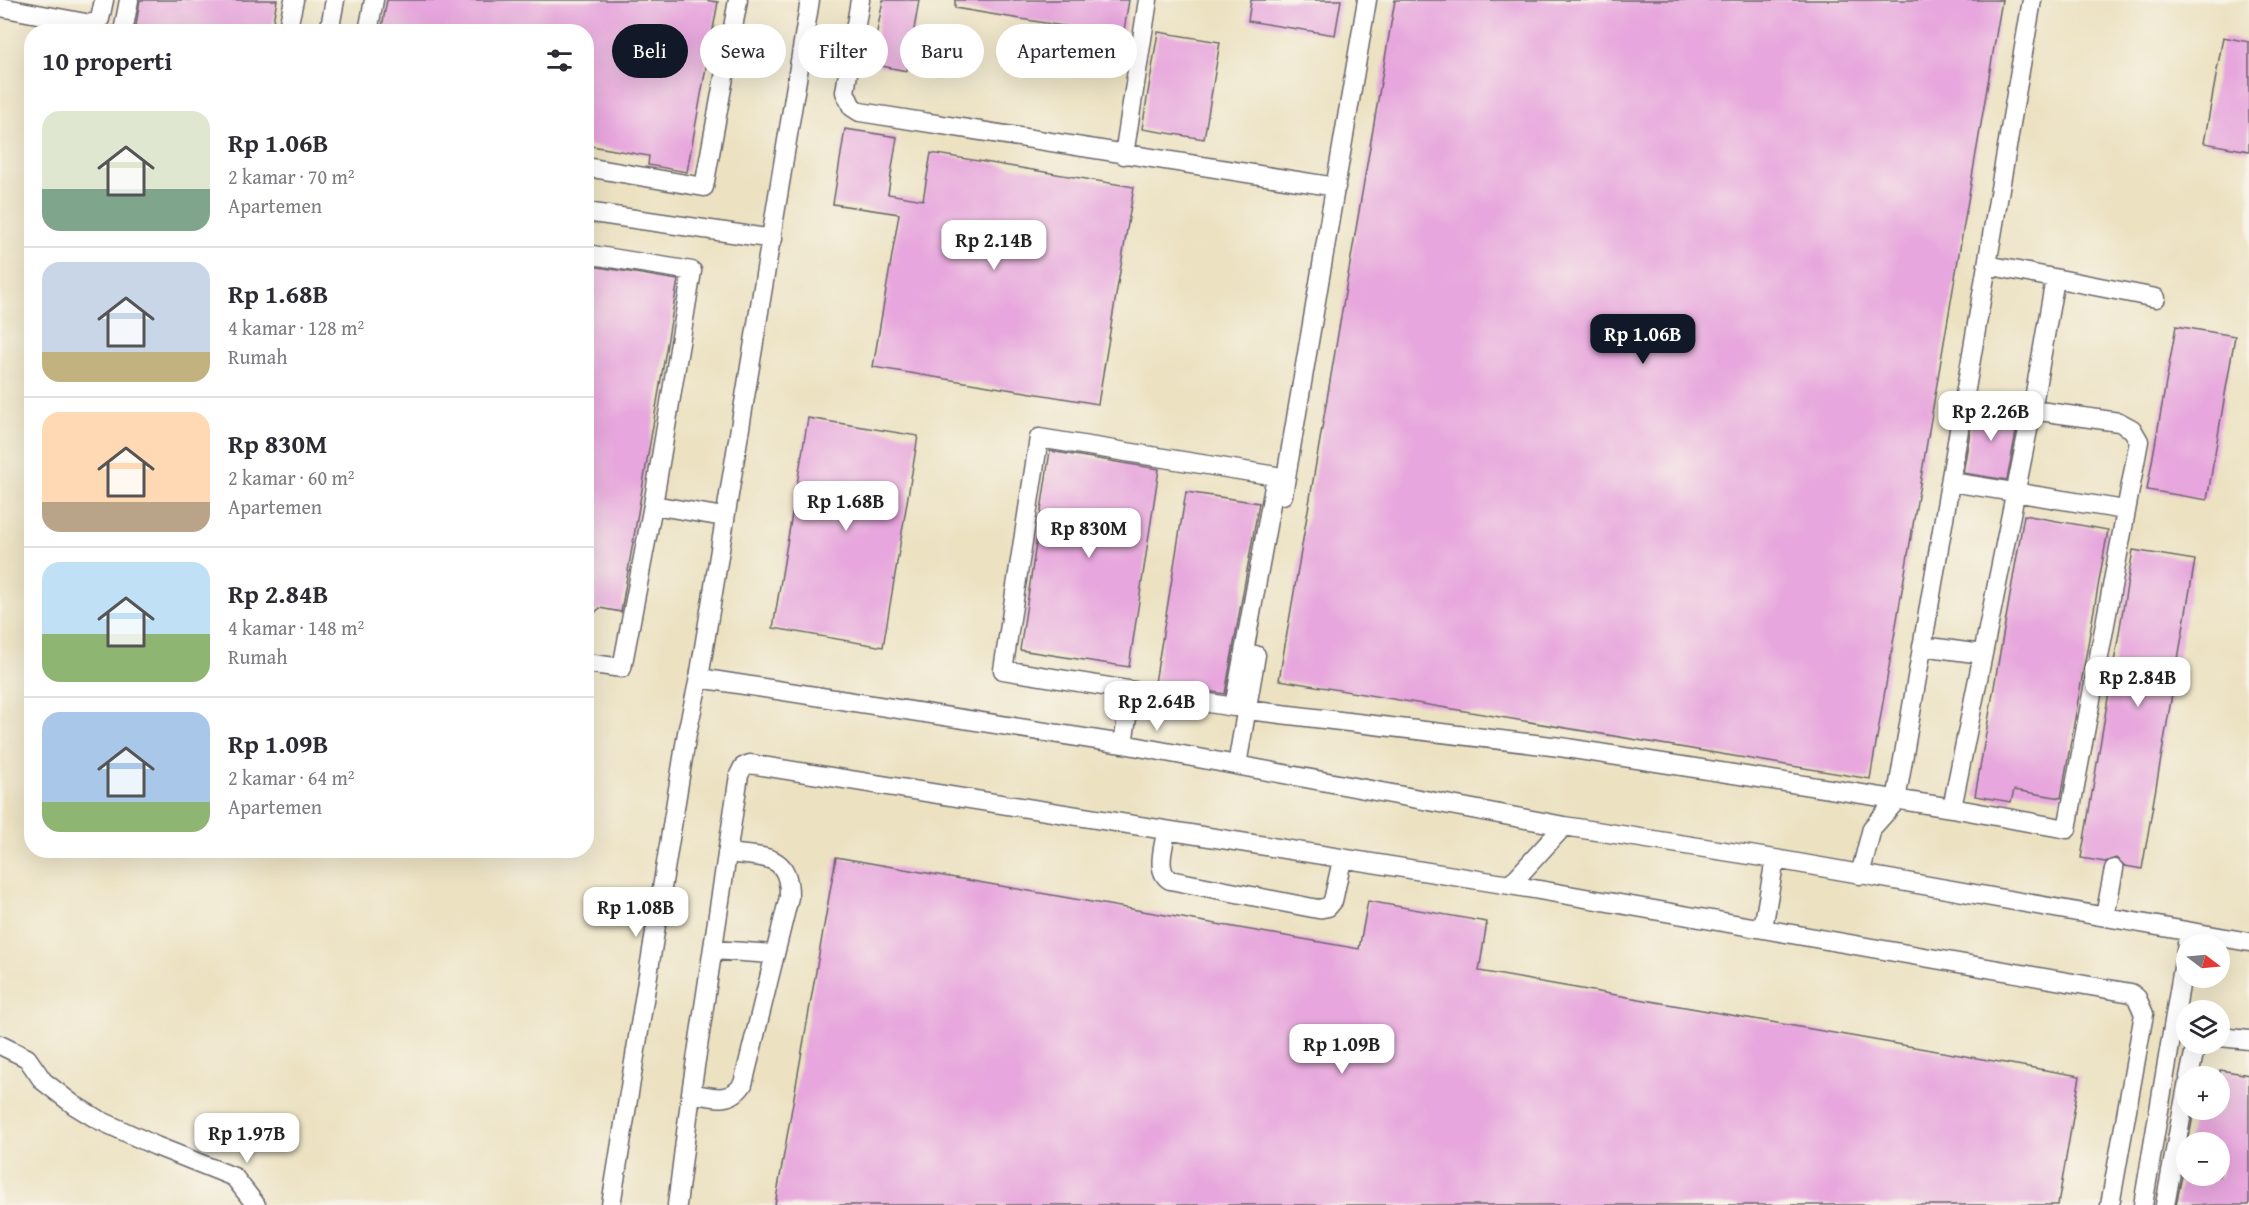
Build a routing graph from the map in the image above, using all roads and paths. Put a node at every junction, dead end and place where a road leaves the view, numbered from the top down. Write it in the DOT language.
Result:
graph roads {
  1 [pos="104,0"];
  2 [pos="129,0"];
  3 [pos="294,0"];
  4 [pos="335,0"];
  5 [pos="374,0"];
  6 [pos="738,0"];
  7 [pos="860,0"];
  8 [pos="1148,0"];
  9 [pos="1367,0"];
  10 [pos="2032,0"];
  11 [pos="807,1"];
  12 [pos="0,7"];
  13 [pos="124,24"];
  14 [pos="289,24"];
  15 [pos="330,24"];
  16 [pos="370,24"];
  17 [pos="1124,155"];
  18 [pos="594,168"];
  19 [pos="1335,187"];
  20 [pos="594,213"];
  21 [pos="773,239"];
  22 [pos="594,255"];
  23 [pos="1987,265"];
  24 [pos="2055,279"];
  25 [pos="2156,298"];
  26 [pos="2032,410"];
  27 [pos="1951,482"];
  28 [pos="2013,492"];
  29 [pos="652,506"];
  30 [pos="2125,510"];
  31 [pos="724,517"];
  32 [pos="1922,645"];
  33 [pos="1982,654"];
  34 [pos="594,664"];
  35 [pos="699,678"];
  36 [pos="1131,691"];
  37 [pos="1247,710"];
  38 [pos="1123,744"];
  39 [pos="1237,765"];
  40 [pos="1896,801"];
  41 [pos="1952,808"];
  42 [pos="1564,825"];
  43 [pos="1166,832"];
  44 [pos="727,853"];
  45 [pos="1775,859"];
  46 [pos="1342,860"];
  47 [pos="2114,869"];
  48 [pos="1860,875"];
  49 [pos="1510,885"];
  50 [pos="2105,916"];
  51 [pos="1763,928"];
  52 [pos="2189,932"];
  53 [pos="2249,942"];
  54 [pos="714,950"];
  55 [pos="773,954"];
  56 [pos="2230,1038"];
  57 [pos="2249,1040"];
  58 [pos="0,1045"];
  59 [pos="691,1093"];
  60 [pos="2181,1120"];
  61 [pos="256,1205"];
  62 [pos="611,1205"];
  63 [pos="677,1205"];
  64 [pos="2110,1205"];
  65 [pos="2143,1205"];
  66 [pos="2165,1205"];
  1 -- 12 [label="street"];
  2 -- 13 [label="street"];
  3 -- 14 [label="street"];
  4 -- 15 [label="street"];
  5 -- 16 [label="street"];
  6 -- 18 [label="street"];
  7 -- 17 [label="street"];
  8 -- 17 [label="street"];
  9 -- 19 [label="street"];
  10 -- 23 [label="street"];
  11 -- 21 [label="street"];
  17 -- 19 [label="street"];
  19 -- 37 [label="street"];
  20 -- 21 [label="street"];
  21 -- 31 [label="street"];
  22 -- 29 [label="street"];
  23 -- 24 [label="street"];
  23 -- 27 [label="street"];
  24 -- 25 [label="street"];
  24 -- 26 [label="street"];
  26 -- 28 [label="street"];
  26 -- 30 [label="street"];
  27 -- 28 [label="street"];
  27 -- 32 [label="street"];
  28 -- 30 [label="street"];
  28 -- 33 [label="street"];
  29 -- 31 [label="street"];
  29 -- 34 [label="street"];
  30 -- 41 [label="street"];
  31 -- 35 [label="street"];
  32 -- 33 [label="street"];
  32 -- 40 [label="street"];
  33 -- 41 [label="street"];
  35 -- 38 [label="street"];
  35 -- 62 [label="street"];
  36 -- 36 [label="street"];
  36 -- 38 [label="street"];
  37 -- 39 [label="street"];
  37 -- 40 [label="street"];
  38 -- 39 [label="street"];
  39 -- 42 [label="street"];
  40 -- 41 [label="street"];
  40 -- 48 [label="street"];
  42 -- 45 [label="street"];
  42 -- 49 [label="street"];
  43 -- 44 [label="street"];
  43 -- 46 [label="street"];
  43 -- 46 [label="street"];
  44 -- 54 [label="street"];
  44 -- 55 [label="street"];
  45 -- 48 [label="street"];
  45 -- 51 [label="street"];
  46 -- 49 [label="street"];
  47 -- 50 [label="street"];
  48 -- 50 [label="street"];
  49 -- 51 [label="street"];
  50 -- 52 [label="street"];
  51 -- 64 [label="street"];
  52 -- 53 [label="street"];
  52 -- 65 [label="street"];
  54 -- 55 [label="street"];
  54 -- 59 [label="street"];
  55 -- 59 [label="street"];
  56 -- 57 [label="street"];
  58 -- 61 [label="street"];
  59 -- 63 [label="street"];
  60 -- 66 [label="street"];
}
